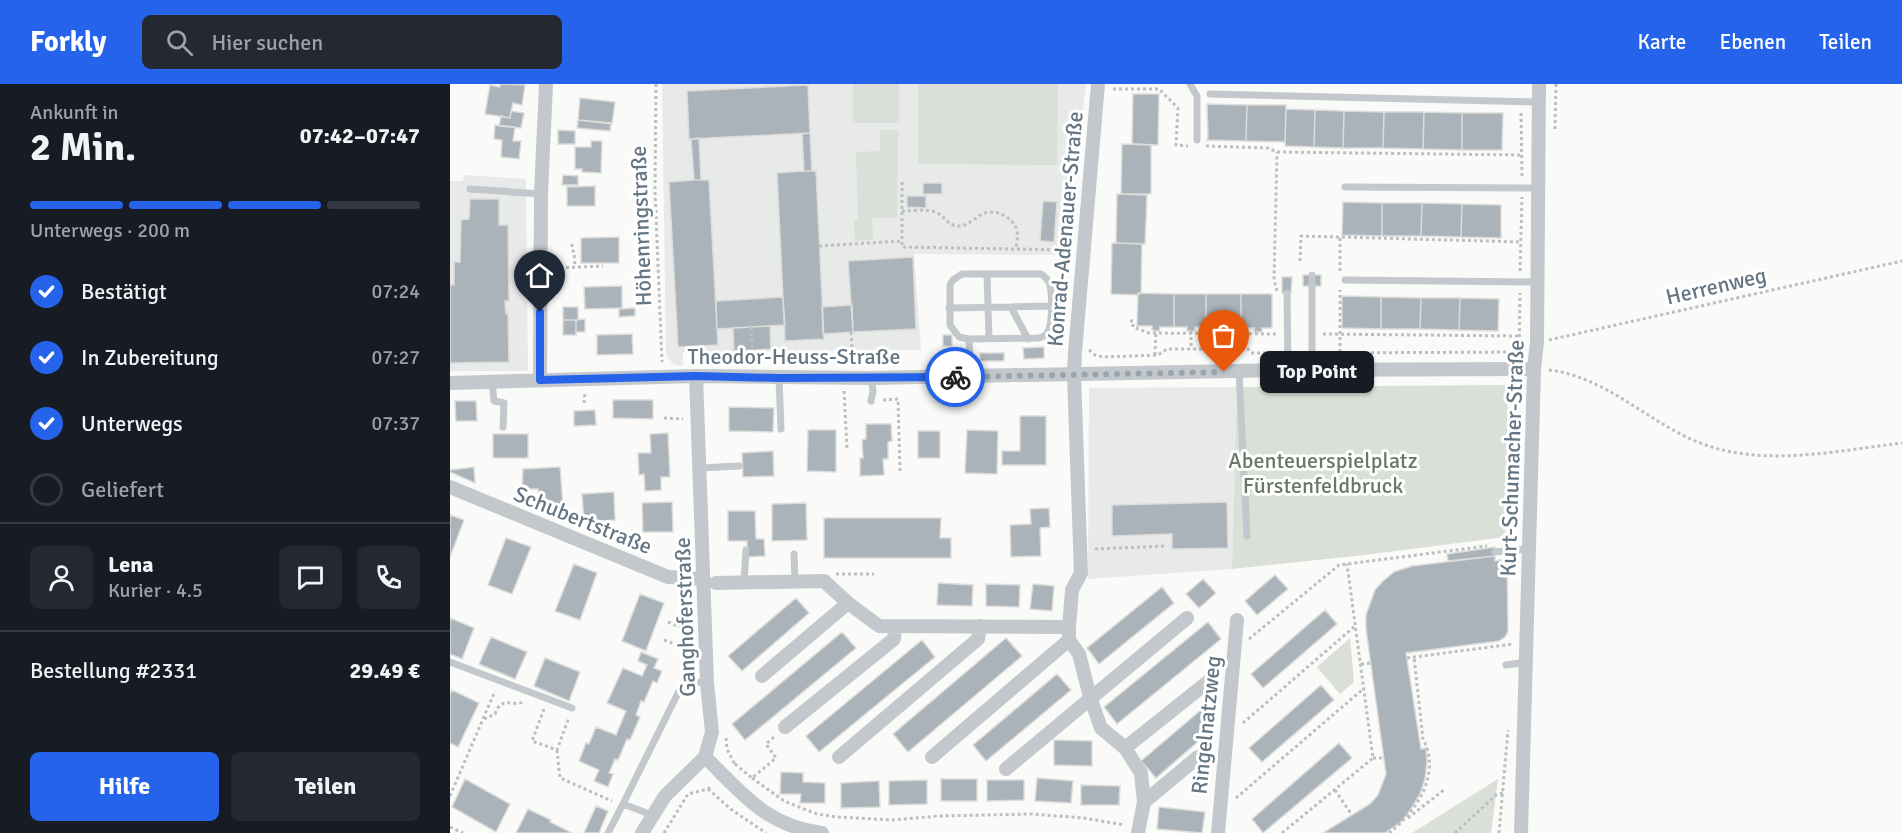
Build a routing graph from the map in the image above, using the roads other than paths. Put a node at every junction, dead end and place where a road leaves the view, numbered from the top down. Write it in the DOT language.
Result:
graph roads {
  1 [pos="546,84"];
  2 [pos="1098,84"];
  3 [pos="1190,84"];
  4 [pos="1539,84"];
  5 [pos="1210,94"];
  6 [pos="1539,102"];
  7 [pos="1197,140"];
  8 [pos="1345,187"];
  9 [pos="1540,188"];
  10 [pos="470,189"];
  11 [pos="541,194"];
  12 [pos="987,275"];
  13 [pos="1312,275"];
  14 [pos="1345,280"];
  15 [pos="1538,282"];
  16 [pos="1287,293"];
  17 [pos="1050,306"];
  18 [pos="987,307"];
  19 [pos="1011,307"];
  20 [pos="949,308"];
  21 [pos="989,338"];
  22 [pos="969,339"];
  23 [pos="1029,339"];
  24 [pos="1526,368"];
  25 [pos="1288,370"];
  26 [pos="1312,370"];
  27 [pos="1239,371"];
  28 [pos="1074,375"];
  29 [pos="696,376"];
  30 [pos="971,376"];
  31 [pos="779,378"];
  32 [pos="871,378"];
  33 [pos="540,380"];
  34 [pos="492,382"];
  35 [pos="450,383"];
  36 [pos="871,401"];
  37 [pos="503,427"];
  38 [pos="781,429"];
  39 [pos="739,466"];
  40 [pos="700,468"];
  41 [pos="450,487"];
  42 [pos="1247,536"];
  43 [pos="1494,549"];
  44 [pos="1529,549"];
  45 [pos="746,550"];
  46 [pos="794,554"];
  47 [pos="710,581"];
  48 [pos="795,581"];
  49 [pos="744,583"];
  50 [pos="848,603"];
  51 [pos="1187,618"];
  52 [pos="1237,620"];
  53 [pos="895,626"];
  54 [pos="980,626"];
  55 [pos="1069,633"];
  56 [pos="450,662"];
  57 [pos="1527,662"];
  58 [pos="1506,665"];
  59 [pos="762,676"];
  60 [pos="1209,681"];
  61 [pos="707,683"];
  62 [pos="1090,697"];
  63 [pos="572,708"];
  64 [pos="785,727"];
  65 [pos="1125,748"];
  66 [pos="705,757"];
  67 [pos="839,757"];
  68 [pos="932,757"];
  69 [pos="1198,757"];
  70 [pos="1006,769"];
  71 [pos="1144,802"];
  72 [pos="623,804"];
  73 [pos="652,815"];
  74 [pos="1138,830"];
  75 [pos="608,833"];
  76 [pos="642,833"];
  77 [pos="822,833"];
  78 [pos="1218,833"];
  79 [pos="1521,833"];
  1 -- 11 [label="street"];
  2 -- 28 [label="street, Konrad-Adenauer-Straße"];
  3 -- 7 [label="lane"];
  4 -- 6 [label="street, Kurt-Schumacher-Straße"];
  5 -- 6 [label="lane"];
  6 -- 9 [label="street, Kurt-Schumacher-Straße"];
  8 -- 9 [label="lane"];
  9 -- 15 [label="street, Kurt-Schumacher-Straße"];
  10 -- 11 [label="lane"];
  11 -- 33 [label="street"];
  12 -- 17 [label="lane"];
  12 -- 18 [label="lane"];
  12 -- 20 [label="lane"];
  13 -- 26 [label="lane"];
  14 -- 15 [label="lane"];
  15 -- 24 [label="street, Kurt-Schumacher-Straße"];
  16 -- 25 [label="lane"];
  17 -- 19 [label="lane"];
  17 -- 23 [label="lane"];
  18 -- 19 [label="lane"];
  18 -- 20 [label="lane"];
  18 -- 21 [label="lane"];
  19 -- 23 [label="lane"];
  20 -- 22 [label="lane"];
  21 -- 22 [label="lane"];
  21 -- 23 [label="lane"];
  22 -- 30 [label="lane"];
  24 -- 26 [label="street, Theodor-Heuss-Straße"];
  24 -- 44 [label="street, Kurt-Schumacher-Straße"];
  25 -- 26 [label="street, Theodor-Heuss-Straße"];
  25 -- 27 [label="street, Theodor-Heuss-Straße"];
  27 -- 28 [label="street, Theodor-Heuss-Straße"];
  27 -- 42 [label="lane"];
  28 -- 30 [label="street, Theodor-Heuss-Straße"];
  28 -- 55 [label="street, Konrad-Adenauer-Straße"];
  29 -- 31 [label="street, Theodor-Heuss-Straße"];
  29 -- 33 [label="street, Theodor-Heuss-Straße"];
  29 -- 40 [label="street, Ganghoferstraße"];
  30 -- 32 [label="street, Theodor-Heuss-Straße"];
  31 -- 32 [label="street, Theodor-Heuss-Straße"];
  31 -- 38 [label="lane"];
  32 -- 36 [label="lane"];
  33 -- 34 [label="street, Theodor-Heuss-Straße"];
  34 -- 35 [label="street, Theodor-Heuss-Straße"];
  34 -- 37 [label="lane"];
  39 -- 40 [label="lane"];
  40 -- 47 [label="street, Ganghoferstraße"];
  41 -- 47 [label="street, Schubertstraße"];
  43 -- 44 [label="lane"];
  44 -- 57 [label="street, Kurt-Schumacher-Straße"];
  45 -- 49 [label="lane"];
  46 -- 48 [label="lane"];
  47 -- 49 [label="street, Schubertstraße"];
  47 -- 61 [label="street, Ganghoferstraße"];
  48 -- 49 [label="street, Schubertstraße"];
  48 -- 50 [label="street, Schubertstraße"];
  50 -- 53 [label="street"];
  50 -- 59 [label="street"];
  51 -- 62 [label="street"];
  52 -- 78 [label="street, Ringelnatzweg"];
  53 -- 54 [label="street"];
  53 -- 64 [label="street"];
  54 -- 55 [label="street"];
  54 -- 67 [label="street"];
  55 -- 62 [label="street"];
  55 -- 68 [label="street"];
  56 -- 63 [label="lane"];
  57 -- 58 [label="lane"];
  57 -- 79 [label="street, Kurt-Schumacher-Straße"];
  60 -- 65 [label="street"];
  61 -- 66 [label="street, Ganghoferstraße"];
  61 -- 72 [label="lane"];
  62 -- 65 [label="street"];
  62 -- 70 [label="street"];
  65 -- 71 [label="street"];
  66 -- 73 [label="street"];
  66 -- 77 [label="street"];
  69 -- 71 [label="street"];
  71 -- 74 [label="street"];
  72 -- 73 [label="lane"];
  72 -- 75 [label="lane"];
  73 -- 76 [label="street"];
}
